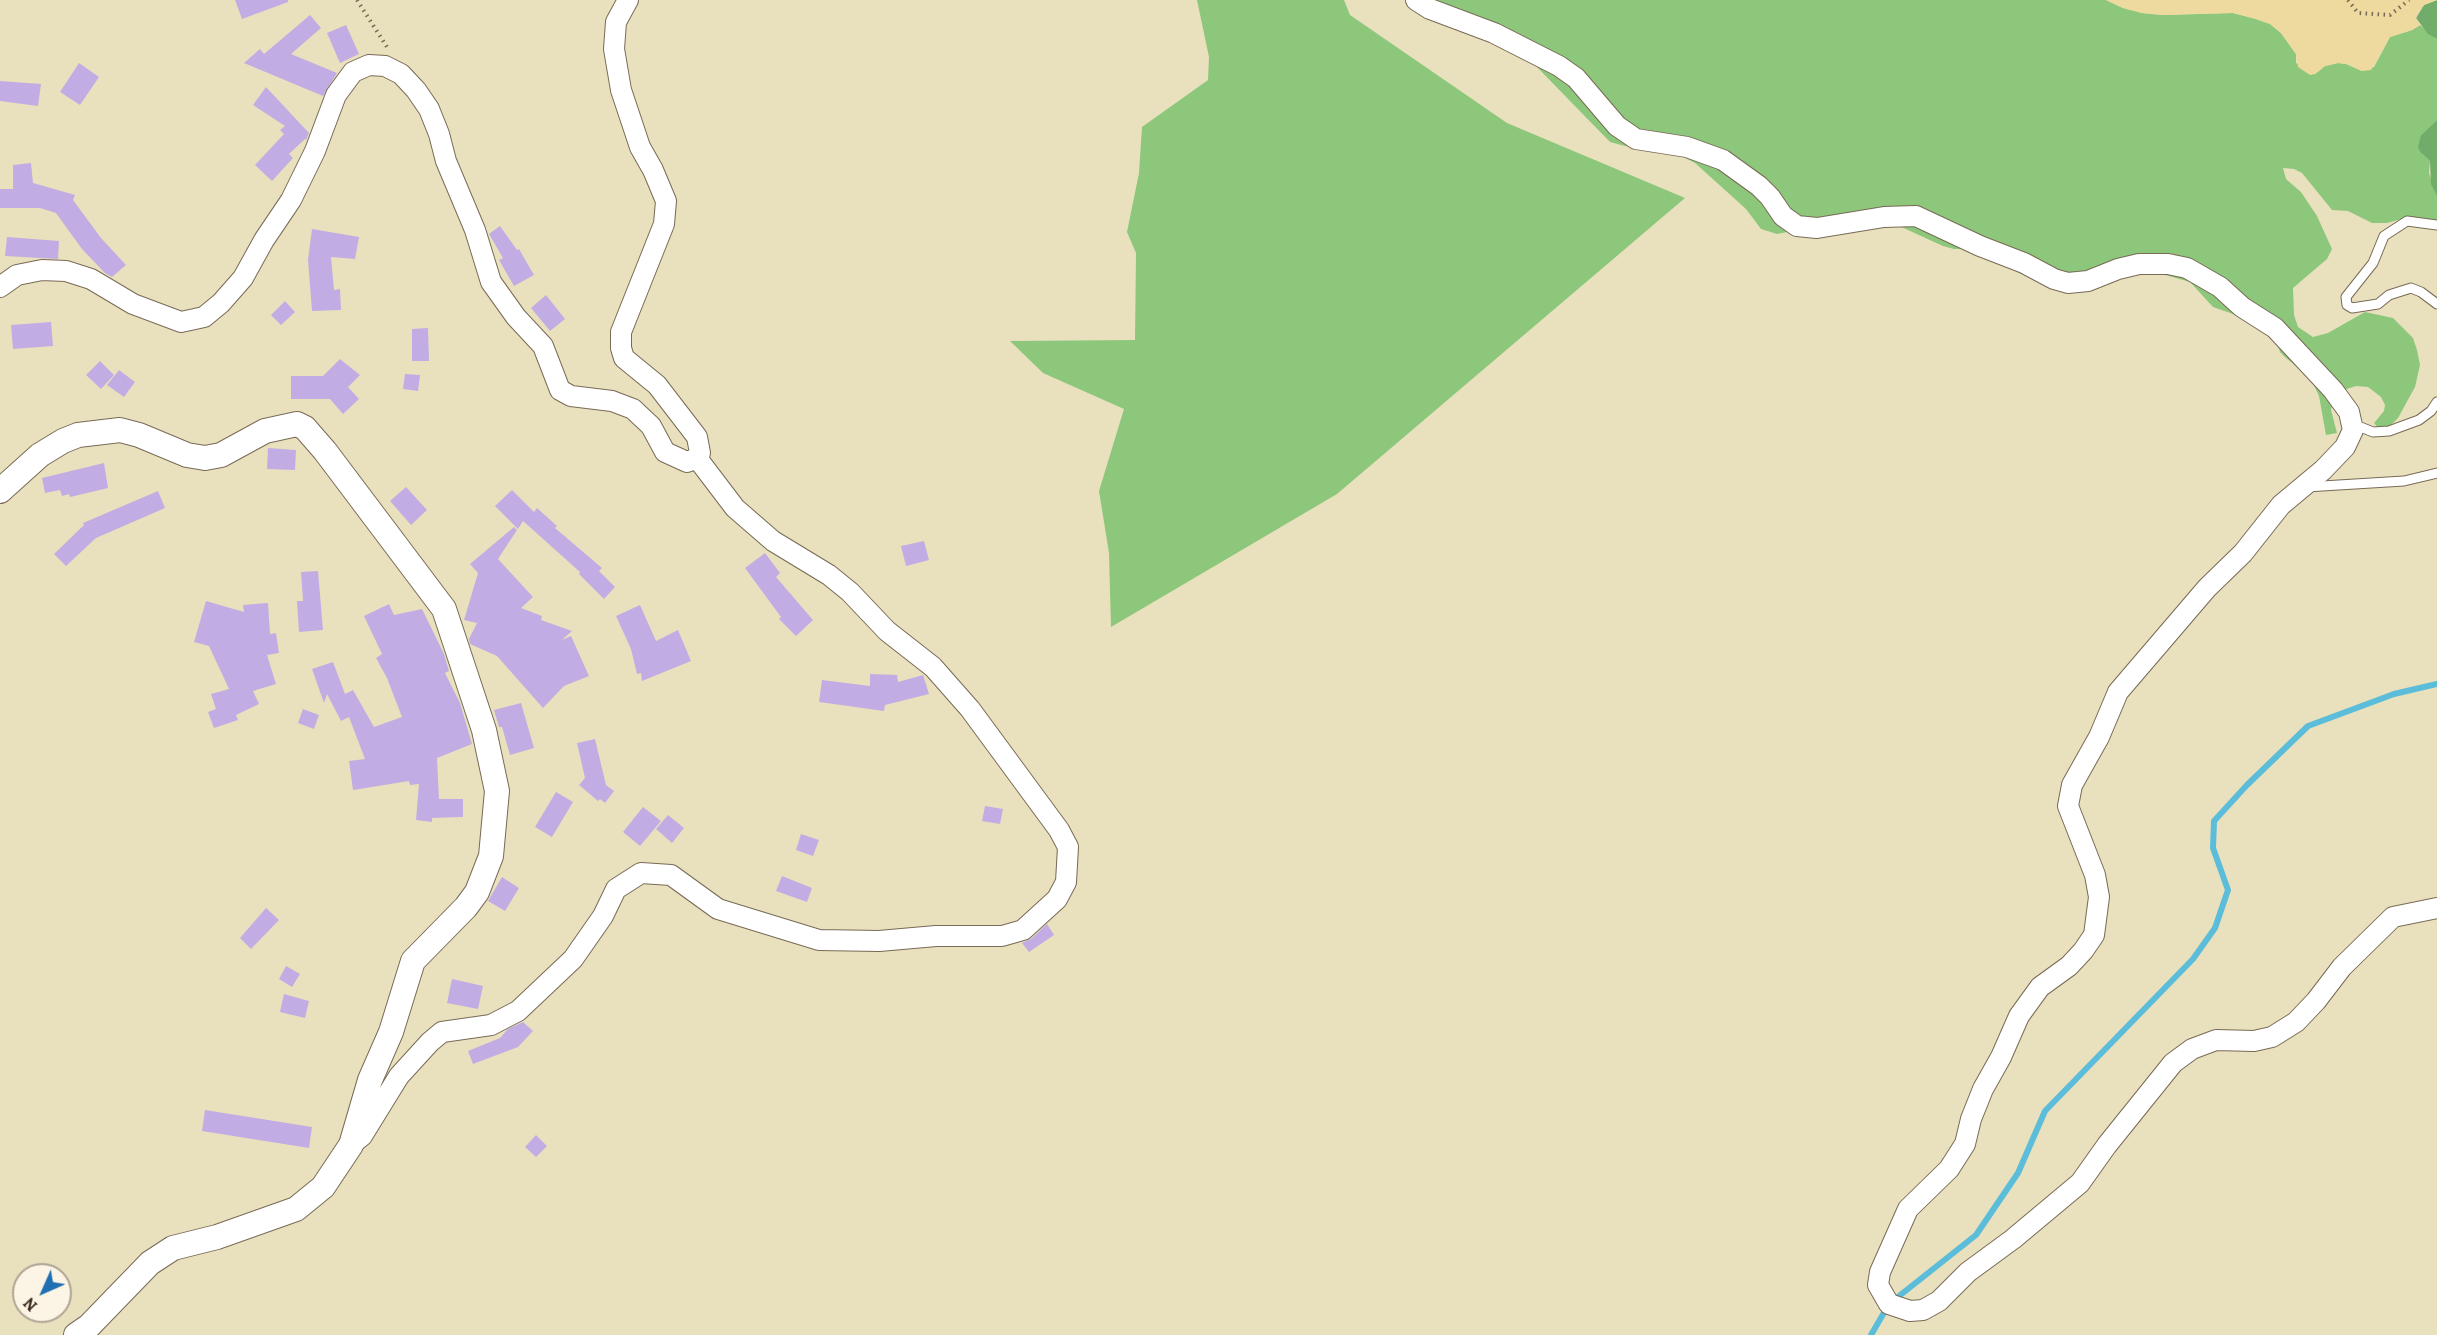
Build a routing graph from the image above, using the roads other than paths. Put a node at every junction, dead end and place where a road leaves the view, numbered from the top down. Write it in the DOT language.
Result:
graph roads {
  1 [pos="627,0"];
  2 [pos="1416,0"];
  3 [pos="2437,225"];
  4 [pos="0,287"];
  5 [pos="2437,304"];
  6 [pos="2437,402"];
  7 [pos="2353,424"];
  8 [pos="697,458"];
  9 [pos="2437,473"];
  10 [pos="2302,487"];
  11 [pos="0,491"];
  12 [pos="2437,908"];
  13 [pos="351,1145"];
  14 [pos="76,1335"];
  1 -- 8 [label="street"];
  2 -- 7 [label="street"];
  3 -- 5 [label="lane"];
  4 -- 8 [label="street"];
  6 -- 7 [label="lane"];
  7 -- 10 [label="street"];
  8 -- 13 [label="street"];
  9 -- 10 [label="lane"];
  10 -- 12 [label="street"];
  11 -- 13 [label="street"];
  13 -- 14 [label="street"];
}
